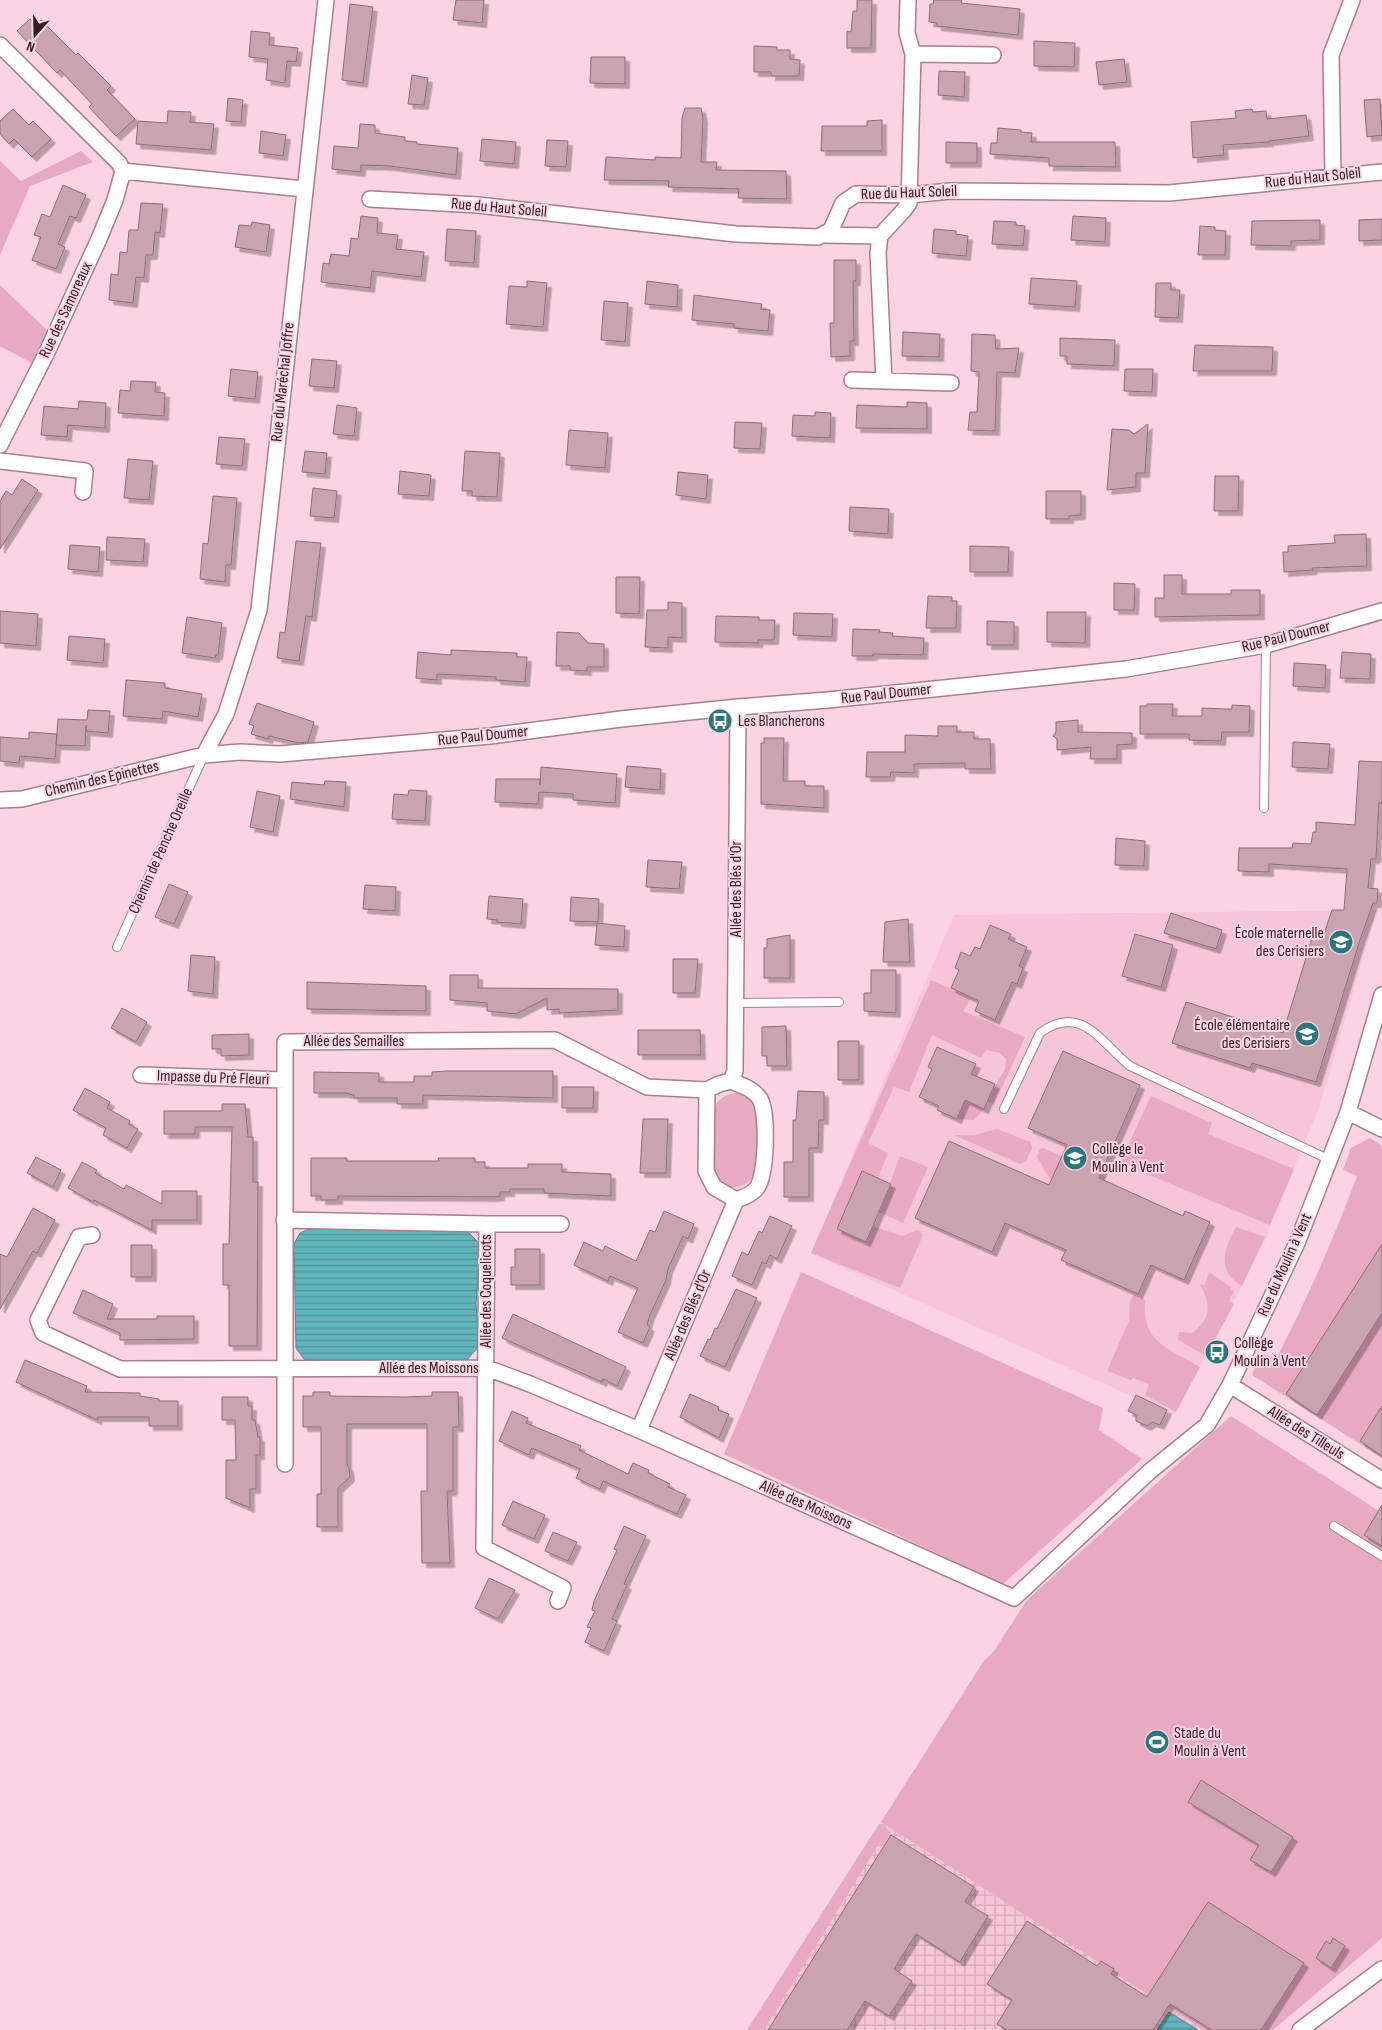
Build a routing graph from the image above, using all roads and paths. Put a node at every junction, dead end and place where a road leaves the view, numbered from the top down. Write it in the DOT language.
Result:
graph roads {
  1 [pos="326,0"];
  2 [pos="908,0"];
  3 [pos="1352,0"];
  4 [pos="0,45"];
  5 [pos="913,54"];
  6 [pos="993,54"];
  7 [pos="123,172"];
  8 [pos="1382,172"];
  9 [pos="1333,176"];
  10 [pos="304,189"];
  11 [pos="910,195"];
  12 [pos="370,199"];
  13 [pos="825,235"];
  14 [pos="880,236"];
  15 [pos="852,380"];
  16 [pos="884,381"];
  17 [pos="950,383"];
  18 [pos="0,445"];
  19 [pos="0,461"];
  20 [pos="83,492"];
  21 [pos="1382,611"];
  22 [pos="1266,645"];
  23 [pos="738,707"];
  24 [pos="204,755"];
  25 [pos="0,800"];
  26 [pos="1264,808"];
  27 [pos="117,947"];
  28 [pos="1382,996"];
  29 [pos="839,1002"];
  30 [pos="735,1003"];
  31 [pos="141,1075"];
  32 [pos="733,1076"];
  33 [pos="285,1080"];
  34 [pos="707,1090"];
  35 [pos="1004,1109"];
  36 [pos="1348,1112"];
  37 [pos="1382,1129"];
  38 [pos="1328,1159"];
  39 [pos="736,1200"];
  40 [pos="284,1220"];
  41 [pos="487,1224"];
  42 [pos="561,1224"];
  43 [pos="92,1235"];
  44 [pos="284,1368"];
  45 [pos="487,1368"];
  46 [pos="1230,1385"];
  47 [pos="639,1430"];
  48 [pos="285,1464"];
  49 [pos="1382,1480"];
  50 [pos="1334,1526"];
  51 [pos="1382,1556"];
  52 [pos="1014,1598"];
  53 [pos="558,1601"];
  54 [pos="1382,1969"];
  55 [pos="1300,2030"];
  1 -- 10 [label="street, Rue du Maréchal Joffre"];
  2 -- 5 [label="street"];
  3 -- 9 [label="street"];
  4 -- 7 [label="street"];
  5 -- 6 [label="street"];
  5 -- 11 [label="street"];
  7 -- 10 [label="street"];
  7 -- 18 [label="street, Rue des Samoreaux"];
  8 -- 9 [label="street, Rue du Haut Soleil"];
  9 -- 11 [label="street, Rue du Haut Soleil"];
  10 -- 24 [label="street, Rue du Maréchal Joffre"];
  11 -- 13 [label="street, Rue du Haut Soleil"];
  11 -- 14 [label="street, Rue du Haut Soleil"];
  12 -- 13 [label="street, Rue du Haut Soleil"];
  13 -- 14 [label="street"];
  14 -- 16 [label="street"];
  15 -- 16 [label="street"];
  16 -- 17 [label="street"];
  19 -- 20 [label="street"];
  21 -- 22 [label="street, Rue Paul Doumer"];
  22 -- 23 [label="street, Rue Paul Doumer"];
  22 -- 26 [label="lane"];
  23 -- 24 [label="street, Rue Paul Doumer"];
  23 -- 30 [label="street, Allée des Blés d'Or"];
  24 -- 25 [label="street, Chemin des Epinettes"];
  24 -- 27 [label="lane, Chemin de Penche Oreille"];
  28 -- 36 [label="street, Rue du Moulin à Vent"];
  29 -- 30 [label="lane"];
  30 -- 32 [label="street, Allée des Blés d'Or"];
  31 -- 33 [label="street, Impasse du Pré Fleuri"];
  32 -- 34 [label="street, Allée des Semailles"];
  32 -- 39 [label="street"];
  33 -- 34 [label="street, Allée des Semailles"];
  33 -- 40 [label="street, Allée des Semailles"];
  34 -- 39 [label="street"];
  35 -- 38 [label="lane"];
  36 -- 37 [label="street"];
  36 -- 38 [label="street, Rue du Moulin à Vent"];
  38 -- 46 [label="street, Rue du Moulin à Vent"];
  39 -- 47 [label="street, Allée des Blés d'Or"];
  40 -- 41 [label="street, Allée des Coquelicots"];
  40 -- 44 [label="street, Allée des Semailles"];
  41 -- 42 [label="street"];
  41 -- 45 [label="street, Allée des Coquelicots"];
  43 -- 44 [label="street, Allée des Moissons"];
  44 -- 45 [label="street, Allée des Moissons"];
  44 -- 48 [label="street, Allée des Semailles"];
  45 -- 47 [label="street, Allée des Moissons"];
  45 -- 53 [label="street, Allée des Coquelicots"];
  46 -- 49 [label="street, Allée des Tilleuls"];
  46 -- 52 [label="street, Rue du Moulin à Vent"];
  47 -- 52 [label="street, Allée des Moissons"];
  50 -- 51 [label="lane"];
  54 -- 55 [label="street"];
}
